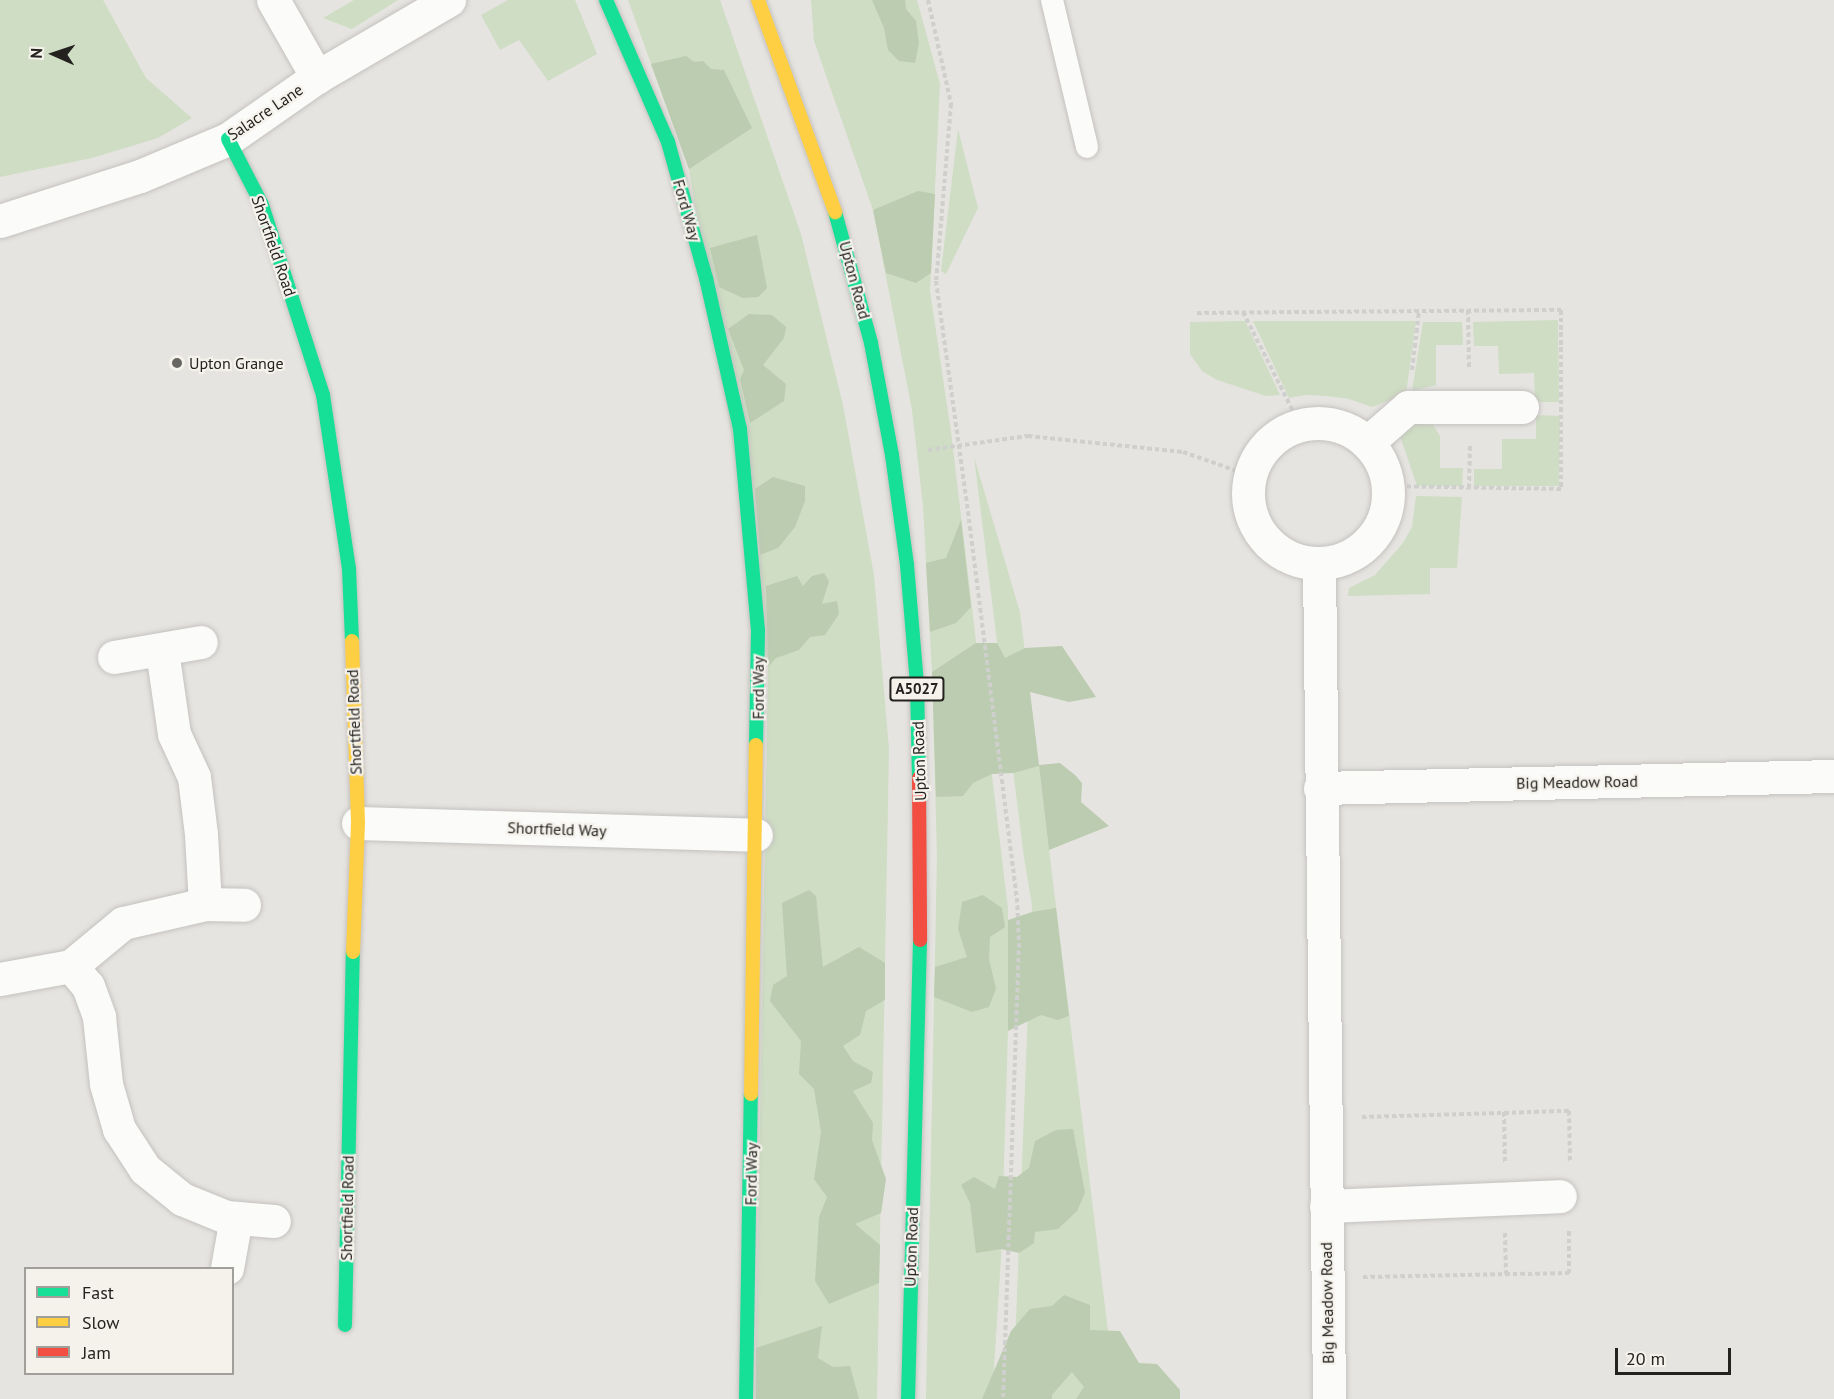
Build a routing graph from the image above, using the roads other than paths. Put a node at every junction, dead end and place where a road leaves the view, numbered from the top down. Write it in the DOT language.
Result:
graph roads {
  1 [pos="273,0"];
  2 [pos="448,0"];
  3 [pos="606,0"];
  4 [pos="759,0"];
  5 [pos="1052,0"];
  6 [pos="317,77"];
  7 [pos="228,139"];
  8 [pos="1087,147"];
  9 [pos="0,221"];
  10 [pos="1522,407"];
  11 [pos="1368,442"];
  12 [pos="1319,564"];
  13 [pos="201,642"];
  14 [pos="162,651"];
  15 [pos="114,657"];
  16 [pos="1834,776"];
  17 [pos="1320,788"];
  18 [pos="358,824"];
  19 [pos="756,835"];
  20 [pos="205,904"];
  21 [pos="244,905"];
  22 [pos="70,966"];
  23 [pos="0,979"];
  24 [pos="1560,1196"];
  25 [pos="1326,1206"];
  26 [pos="236,1218"];
  27 [pos="274,1221"];
  28 [pos="227,1267"];
  29 [pos="345,1325"];
  30 [pos="746,1399"];
  31 [pos="908,1399"];
  32 [pos="1329,1399"];
  1 -- 6 [label="street"];
  2 -- 6 [label="street, Salacre Lane"];
  3 -- 19 [label="street, Ford Way"];
  4 -- 31 [label="street, Upton Road / A5027"];
  5 -- 8 [label="lane"];
  6 -- 7 [label="street, Salacre Lane"];
  7 -- 9 [label="street, Salacre Lane"];
  7 -- 18 [label="street, Shortfield Road"];
  10 -- 11 [label="street"];
  11 -- 12 [label="street"];
  11 -- 12 [label="street"];
  12 -- 17 [label="street, Big Meadow Road"];
  13 -- 14 [label="street"];
  14 -- 15 [label="street"];
  14 -- 20 [label="street"];
  16 -- 17 [label="street, Big Meadow Road"];
  17 -- 25 [label="street, Big Meadow Road"];
  18 -- 19 [label="street, Shortfield Way"];
  18 -- 29 [label="street, Shortfield Road"];
  19 -- 30 [label="street, Ford Way"];
  20 -- 21 [label="street"];
  20 -- 22 [label="street"];
  22 -- 23 [label="street"];
  22 -- 26 [label="street"];
  24 -- 25 [label="street"];
  25 -- 32 [label="street, Big Meadow Road"];
  26 -- 27 [label="street"];
  26 -- 28 [label="street"];
}
